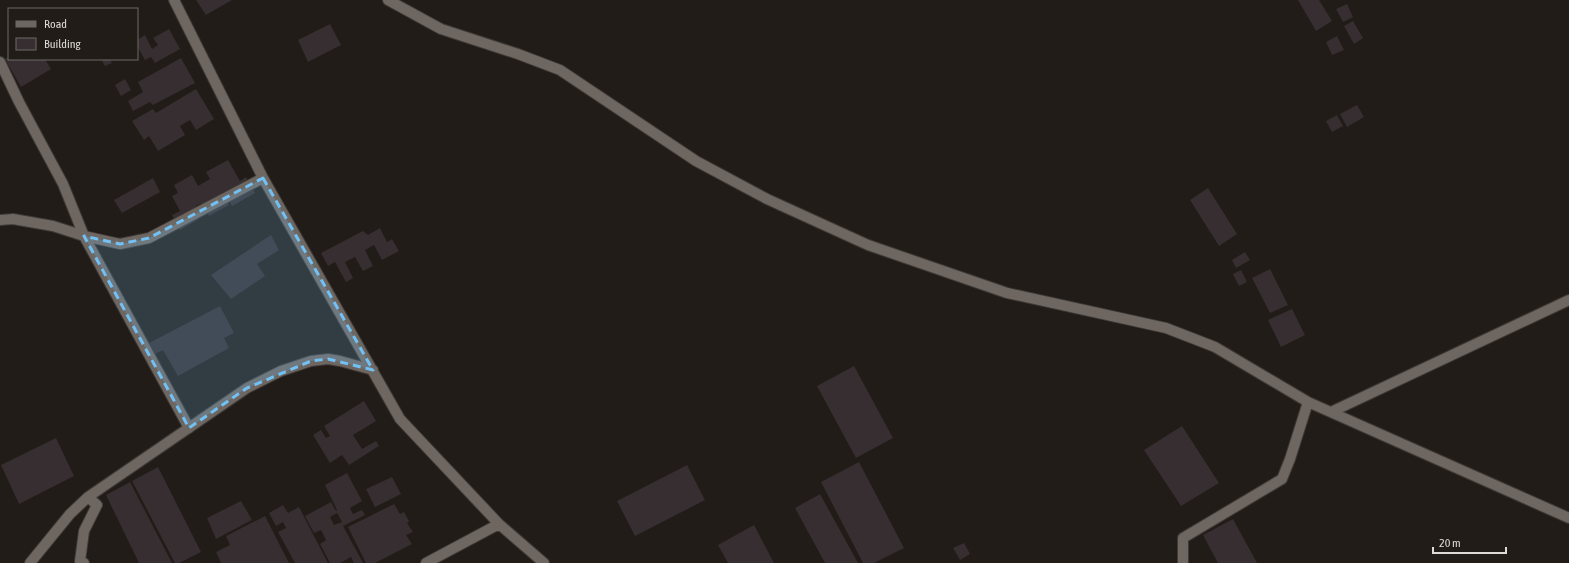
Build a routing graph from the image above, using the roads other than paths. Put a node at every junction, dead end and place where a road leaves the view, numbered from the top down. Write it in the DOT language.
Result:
graph roads {
  1 [pos="174,0"];
  2 [pos="388,0"];
  3 [pos="0,62"];
  4 [pos="263,178"];
  5 [pos="0,220"];
  6 [pos="84,236"];
  7 [pos="1569,300"];
  8 [pos="373,370"];
  9 [pos="1308,402"];
  10 [pos="1331,412"];
  11 [pos="189,428"];
  12 [pos="88,497"];
  13 [pos="1569,518"];
  14 [pos="499,524"];
  15 [pos="30,563"];
  16 [pos="84,563"];
  17 [pos="426,563"];
  18 [pos="544,563"];
  19 [pos="1183,563"];
  1 -- 4 [label="street"];
  2 -- 9 [label="street"];
  3 -- 6 [label="street"];
  4 -- 6 [label="street"];
  4 -- 8 [label="street"];
  5 -- 6 [label="street"];
  6 -- 11 [label="street"];
  7 -- 10 [label="street"];
  8 -- 11 [label="street"];
  8 -- 14 [label="street"];
  9 -- 10 [label="street"];
  9 -- 19 [label="street"];
  10 -- 13 [label="street"];
  11 -- 12 [label="street"];
  12 -- 15 [label="street"];
  12 -- 16 [label="street"];
  14 -- 17 [label="street"];
  14 -- 18 [label="street"];
}
